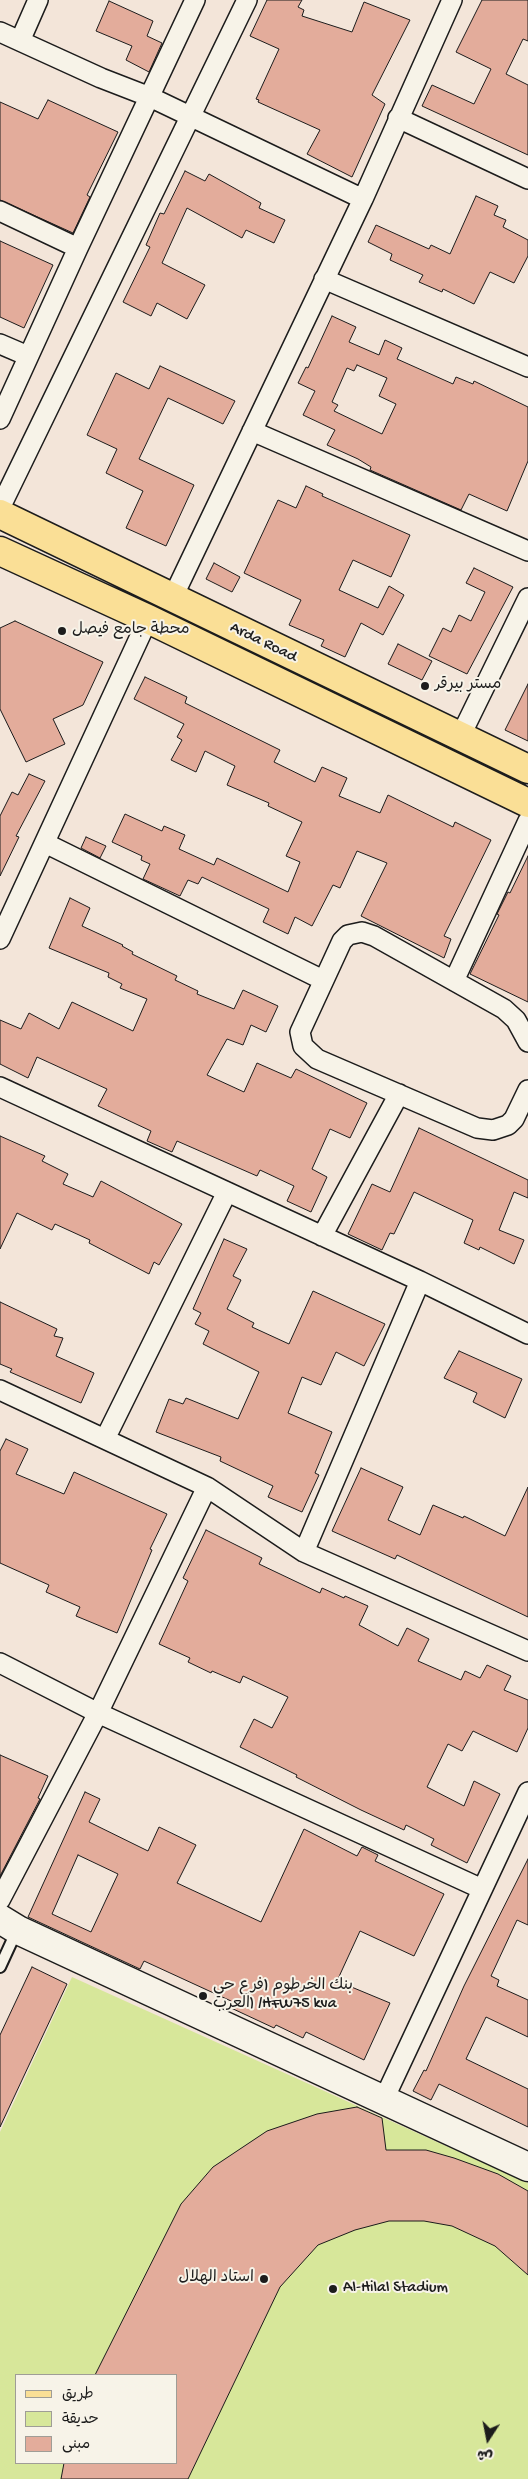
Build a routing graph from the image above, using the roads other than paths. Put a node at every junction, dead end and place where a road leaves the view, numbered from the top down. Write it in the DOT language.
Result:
graph roads {
  1 [pos="38,0"];
  2 [pos="195,0"];
  3 [pos="246,0"];
  4 [pos="452,0"];
  5 [pos="0,32"];
  6 [pos="20,41"];
  7 [pos="150,97"];
  8 [pos="191,116"];
  9 [pos="398,118"];
  10 [pos="528,179"];
  11 [pos="363,199"];
  12 [pos="0,211"];
  13 [pos="78,248"];
  14 [pos="324,279"];
  15 [pos="0,344"];
  16 [pos="28,356"];
  17 [pos="528,367"];
  18 [pos="0,419"];
  19 [pos="252,431"];
  20 [pos="0,508"];
  21 [pos="0,514"];
  22 [pos="0,551"];
  23 [pos="528,551"];
  24 [pos="528,598"];
  25 [pos="172,599"];
  26 [pos="148,619"];
  27 [pos="460,736"];
  28 [pos="528,769"];
  29 [pos="528,803"];
  30 [pos="528,821"];
  31 [pos="45,843"];
  32 [pos="0,939"];
  33 [pos="323,980"];
  34 [pos="454,981"];
  35 [pos="528,1042"];
  36 [pos="0,1087"];
  37 [pos="528,1090"];
  38 [pos="399,1094"];
  39 [pos="227,1192"];
  40 [pos="322,1236"];
  41 [pos="420,1281"];
  42 [pos="528,1334"];
  43 [pos="0,1390"];
  44 [pos="105,1439"];
  45 [pos="206,1487"];
  46 [pos="304,1552"];
  47 [pos="528,1651"];
  48 [pos="0,1663"];
  49 [pos="98,1713"];
  50 [pos="528,1792"];
  51 [pos="482,1889"];
  52 [pos="0,1900"];
  53 [pos="9,1924"];
  54 [pos="0,1967"];
  55 [pos="384,2099"];
  56 [pos="528,2167"];
  1 -- 6 [label="street"];
  2 -- 7 [label="street"];
  3 -- 8 [label="street"];
  4 -- 9 [label="street"];
  5 -- 6 [label="street"];
  6 -- 7 [label="street"];
  7 -- 8 [label="street"];
  7 -- 13 [label="street"];
  8 -- 11 [label="street"];
  8 -- 20 [label="street"];
  9 -- 10 [label="street"];
  9 -- 11 [label="street"];
  11 -- 14 [label="street"];
  12 -- 13 [label="street"];
  13 -- 16 [label="street"];
  14 -- 17 [label="street"];
  14 -- 19 [label="street"];
  15 -- 16 [label="street"];
  16 -- 18 [label="street"];
  19 -- 23 [label="street"];
  19 -- 25 [label="street"];
  21 -- 25 [label="main road, Arda Road"];
  22 -- 26 [label="main road, Arda Road"];
  24 -- 27 [label="street"];
  25 -- 27 [label="main road, Arda Road"];
  26 -- 29 [label="main road, Arda Road"];
  26 -- 31 [label="street"];
  27 -- 28 [label="main road, Arda Road"];
  30 -- 34 [label="street"];
  31 -- 32 [label="street"];
  31 -- 33 [label="street"];
  33 -- 34 [label="street"];
  33 -- 38 [label="street"];
  34 -- 35 [label="street"];
  36 -- 39 [label="street"];
  37 -- 38 [label="street"];
  38 -- 40 [label="street"];
  39 -- 40 [label="street"];
  39 -- 44 [label="street"];
  40 -- 41 [label="street"];
  41 -- 42 [label="street"];
  41 -- 46 [label="street"];
  43 -- 44 [label="street"];
  44 -- 45 [label="street"];
  45 -- 46 [label="street"];
  45 -- 49 [label="street"];
  46 -- 47 [label="street"];
  48 -- 49 [label="street"];
  49 -- 51 [label="street"];
  49 -- 52 [label="street"];
  50 -- 51 [label="street"];
  51 -- 55 [label="street"];
  53 -- 54 [label="lane"];
  53 -- 55 [label="street"];
  55 -- 56 [label="street"];
}
